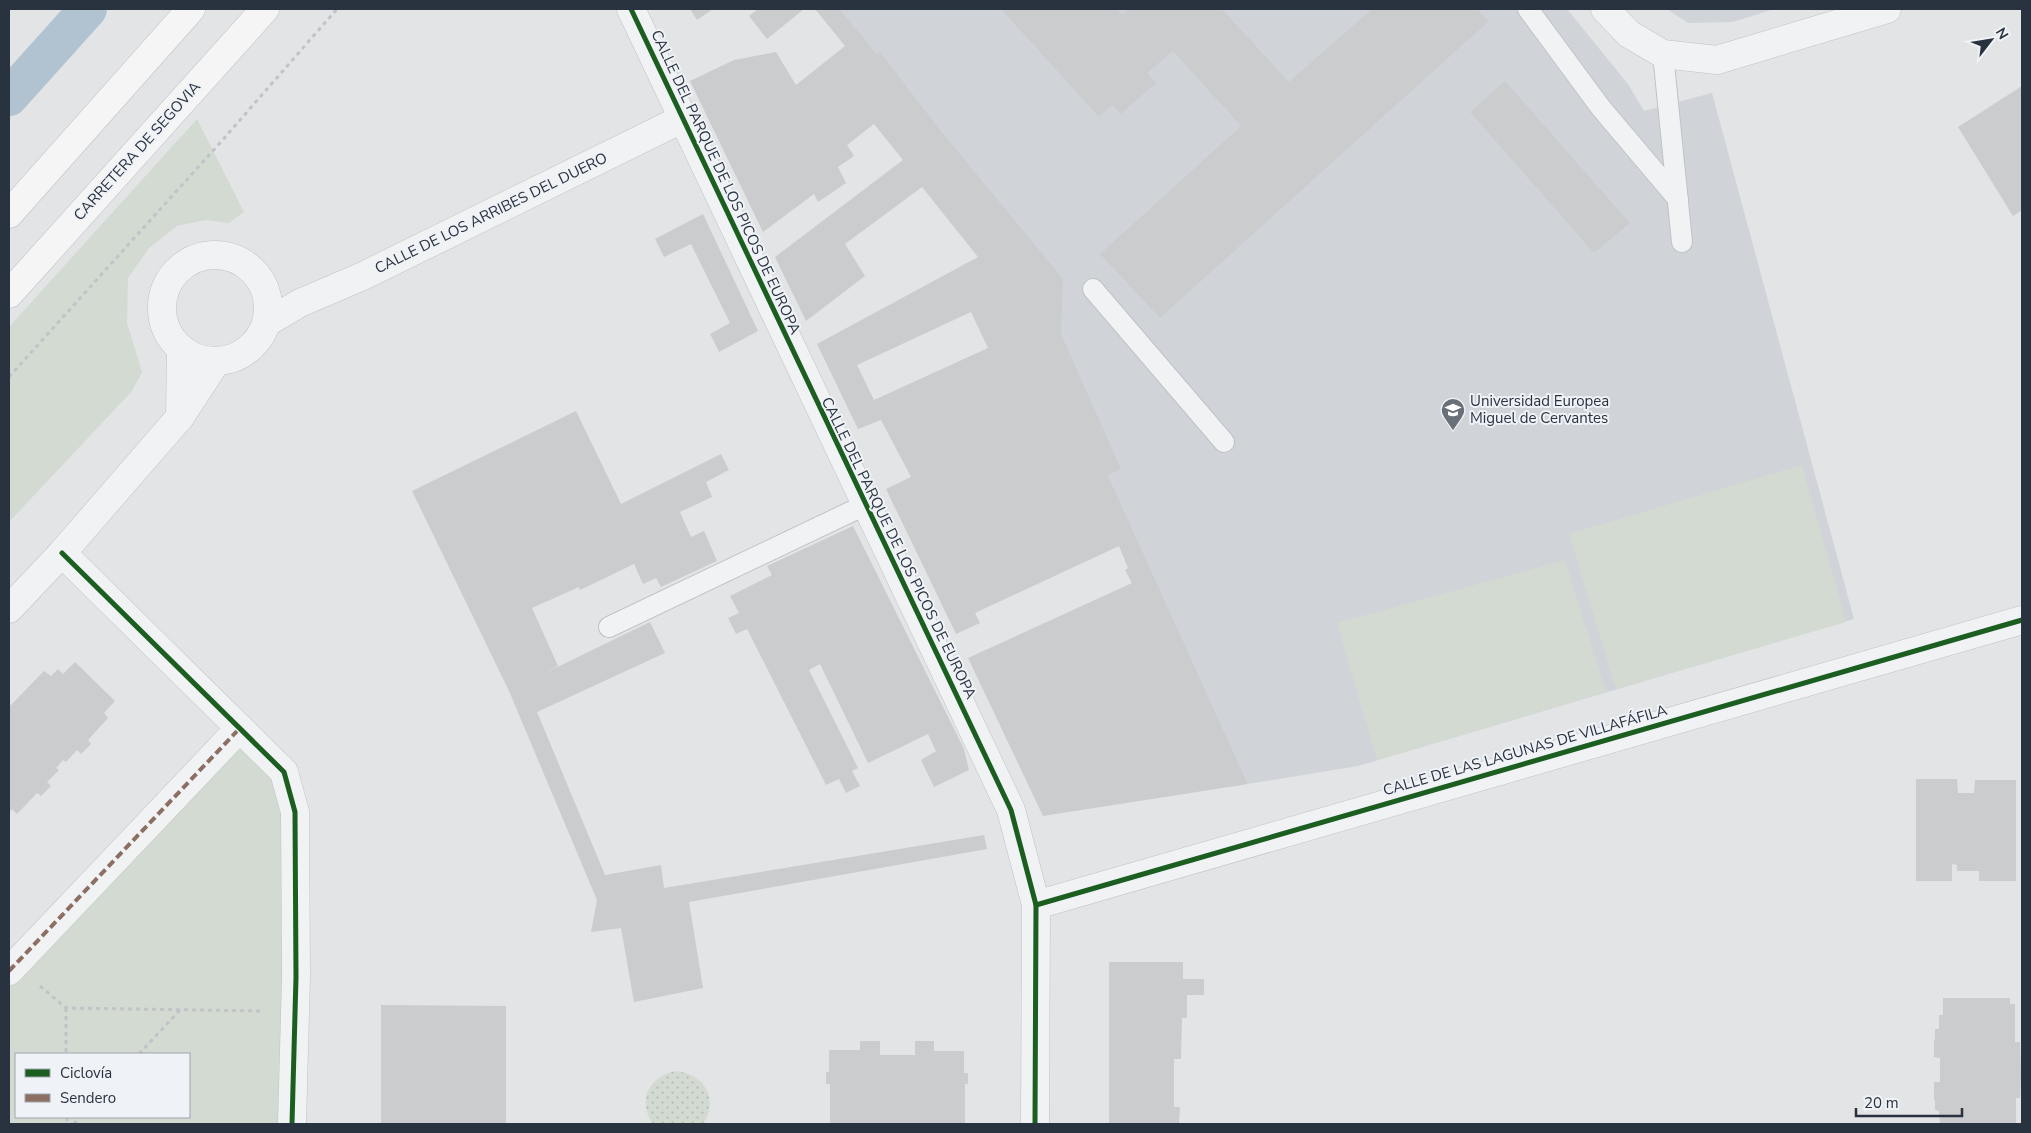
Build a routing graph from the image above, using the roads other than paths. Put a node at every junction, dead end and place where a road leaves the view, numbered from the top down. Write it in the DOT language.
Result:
graph roads {
  1 [pos="191,9"];
  2 [pos="265,9"];
  3 [pos="631,9"];
  4 [pos="1528,9"];
  5 [pos="1604,9"];
  6 [pos="1887,9"];
  7 [pos="1663,54"];
  8 [pos="682,119"];
  9 [pos="1678,199"];
  10 [pos="9,214"];
  11 [pos="1682,242"];
  12 [pos="1093,289"];
  13 [pos="9,294"];
  14 [pos="267,297"];
  15 [pos="300,303"];
  16 [pos="266,323"];
  17 [pos="181,350"];
  18 [pos="216,362"];
  19 [pos="180,417"];
  20 [pos="1224,442"];
  21 [pos="865,506"];
  22 [pos="62,553"];
  23 [pos="9,608"];
  24 [pos="2022,620"];
  25 [pos="610,627"];
  26 [pos="240,728"];
  27 [pos="1036,905"];
  28 [pos="12,968"];
  29 [pos="292,1124"];
  30 [pos="1035,1124"];
  1 -- 10 [label="main road"];
  2 -- 13 [label="main road, CARRETERA DE SEGOVIA"];
  3 -- 8 [label="street, CALLE DEL PARQUE DE LOS PICOS DE EUROPA"];
  4 -- 9 [label="lane"];
  5 -- 7 [label="street"];
  6 -- 7 [label="street"];
  7 -- 9 [label="lane"];
  8 -- 15 [label="street, CALLE DE LOS ARRIBES DEL DUERO"];
  8 -- 21 [label="street, CALLE DEL PARQUE DE LOS PICOS DE EUROPA"];
  9 -- 11 [label="lane"];
  12 -- 20 [label="lane"];
  14 -- 15 [label="street"];
  14 -- 16 [label="street"];
  14 -- 17 [label="street"];
  15 -- 16 [label="street, CALLE DE LOS ARRIBES DEL DUERO"];
  16 -- 18 [label="street"];
  17 -- 18 [label="street"];
  17 -- 19 [label="street"];
  18 -- 19 [label="street"];
  19 -- 22 [label="street"];
  21 -- 25 [label="lane"];
  21 -- 27 [label="street, CALLE DEL PARQUE DE LOS PICOS DE EUROPA"];
  22 -- 23 [label="street"];
  22 -- 26 [label="street"];
  24 -- 27 [label="street, CALLE DE LAS LAGUNAS DE VILLAFÁFILA"];
  26 -- 28 [label="street"];
  26 -- 29 [label="street"];
  27 -- 30 [label="street, CALLE DEL PARQUE DE LOS PICOS DE EUROPA"];
}
